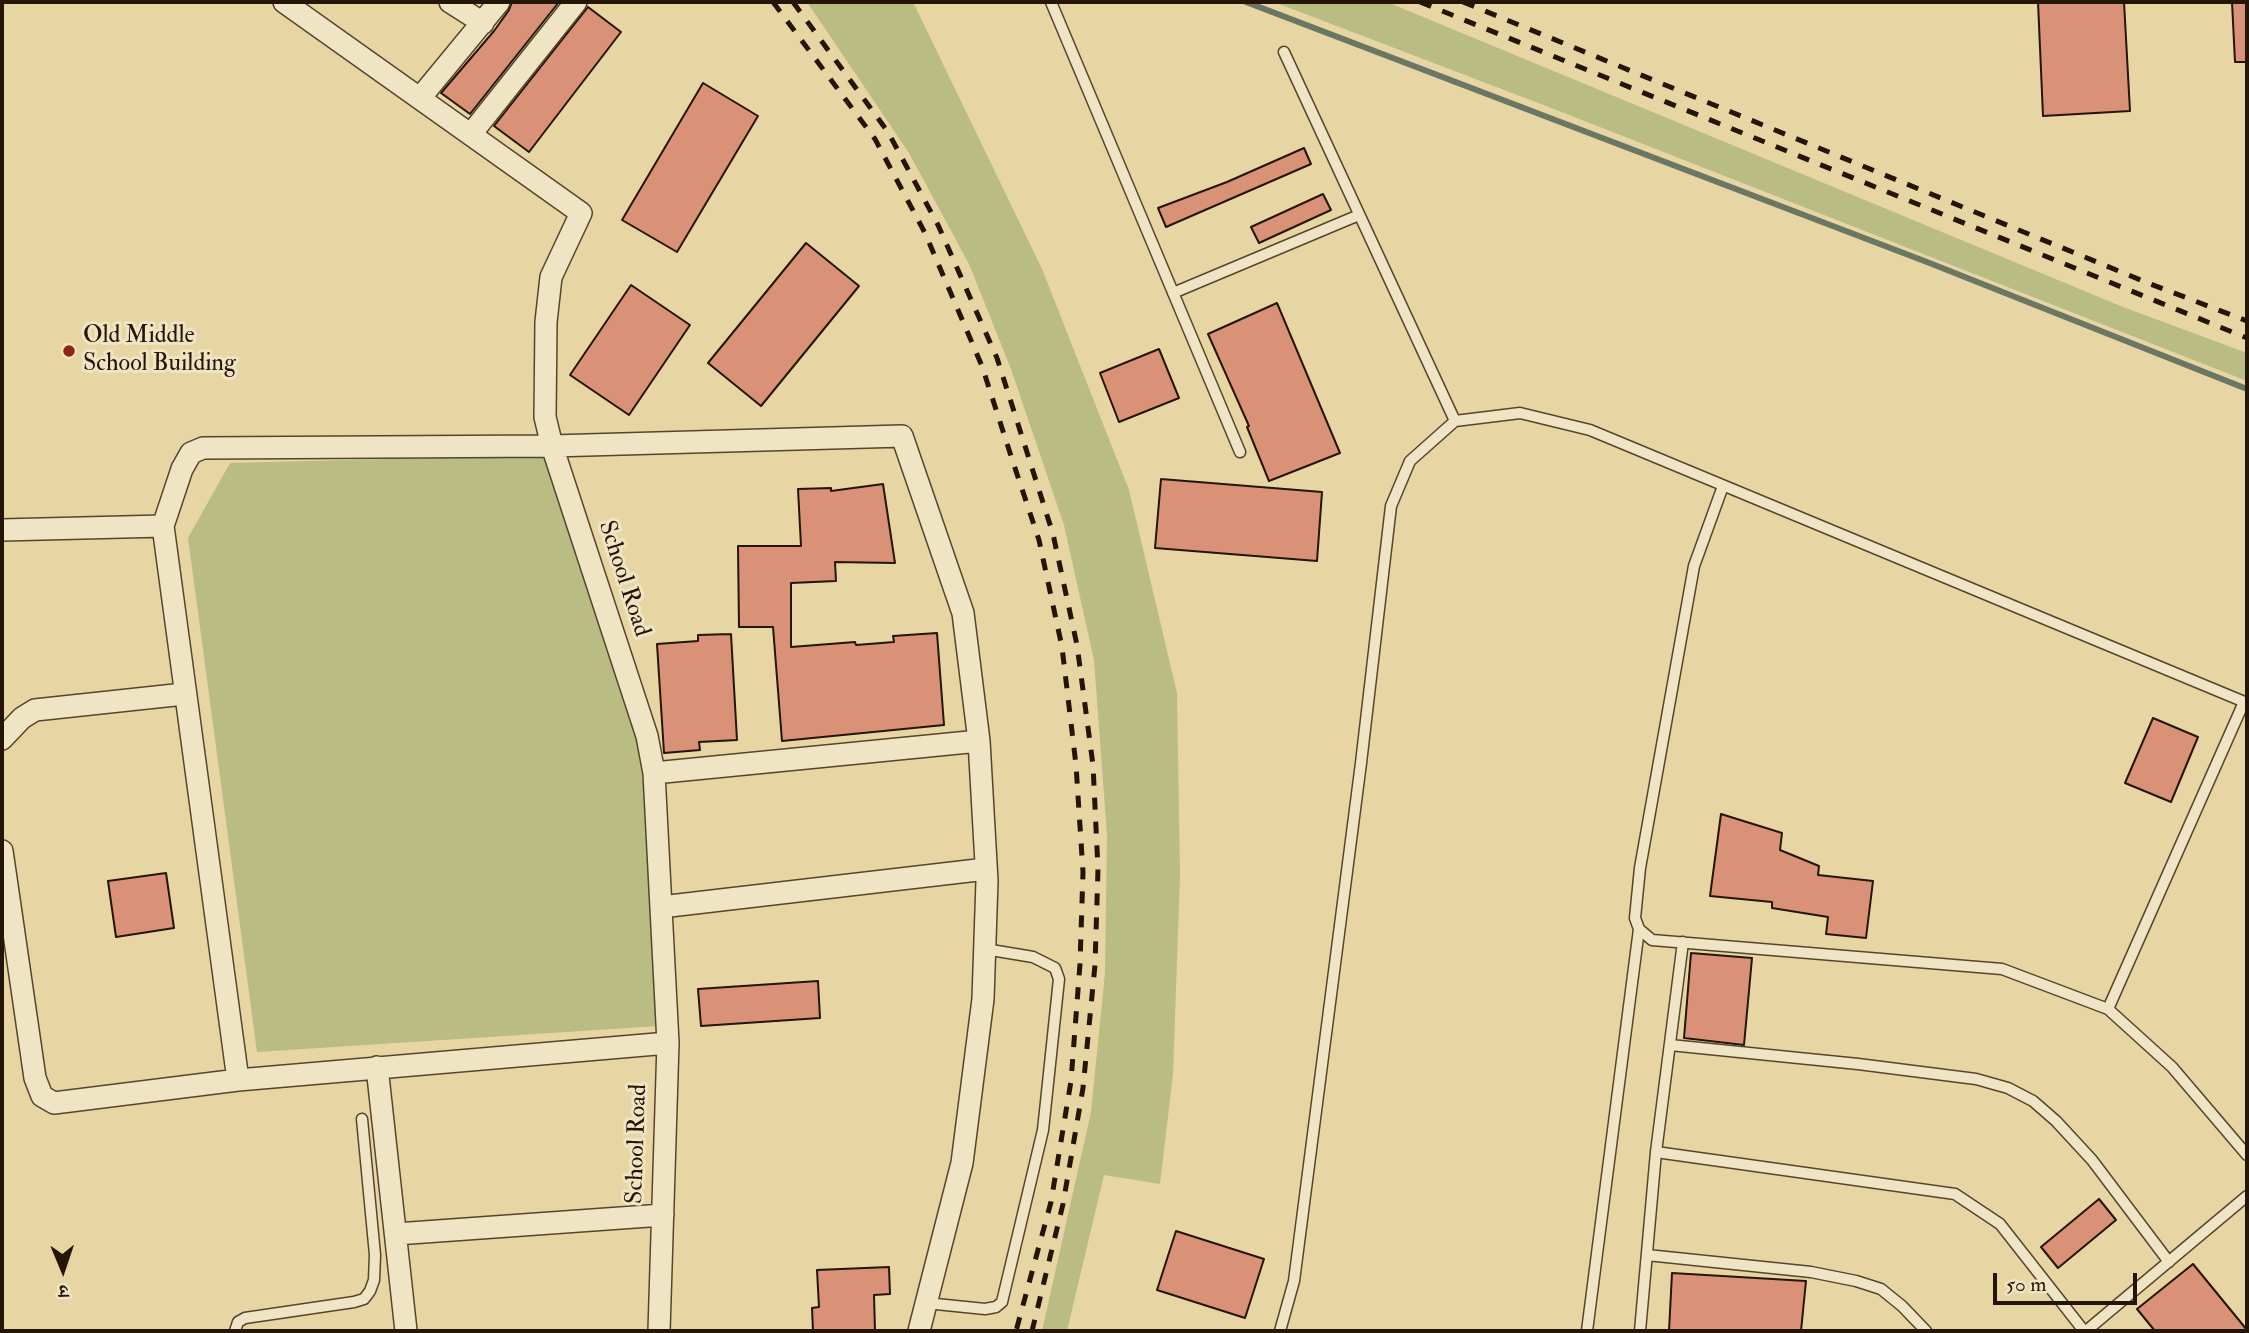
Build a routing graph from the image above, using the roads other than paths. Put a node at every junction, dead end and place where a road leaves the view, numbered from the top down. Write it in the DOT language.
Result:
graph roads {
  1 [pos="284,2"];
  2 [pos="450,2"];
  3 [pos="499,2"];
  4 [pos="576,2"];
  5 [pos="1051,2"];
  6 [pos="483,23"];
  7 [pos="1284,52"];
  8 [pos="420,98"];
  9 [pos="471,134"];
  10 [pos="1360,215"];
  11 [pos="1173,293"];
  12 [pos="1455,421"];
  13 [pos="552,446"];
  14 [pos="1240,452"];
  15 [pos="1723,486"];
  16 [pos="163,526"];
  17 [pos="2,530"];
  18 [pos="184,694"];
  19 [pos="2246,703"];
  20 [pos="2,739"];
  21 [pos="979,741"];
  22 [pos="654,773"];
  23 [pos="2,851"];
  24 [pos="986,869"];
  25 [pos="661,907"];
  26 [pos="1639,929"];
  27 [pos="1683,942"];
  28 [pos="985,949"];
  29 [pos="2108,1009"];
  30 [pos="668,1043"];
  31 [pos="1670,1045"];
  32 [pos="377,1067"];
  33 [pos="238,1080"];
  34 [pos="362,1119"];
  35 [pos="1656,1152"];
  36 [pos="2247,1155"];
  37 [pos="2247,1196"];
  38 [pos="663,1215"];
  39 [pos="396,1234"];
  40 [pos="1647,1255"];
  41 [pos="2169,1262"];
  42 [pos="926,1303"];
  43 [pos="235,1331"];
  44 [pos="406,1331"];
  45 [pos="659,1331"];
  46 [pos="919,1331"];
  47 [pos="1280,1331"];
  48 [pos="1587,1331"];
  49 [pos="1640,1331"];
  50 [pos="1926,1331"];
  51 [pos="2085,1331"];
  1 -- 8 [label="street, School Road"];
  2 -- 6 [label="street"];
  3 -- 6 [label="street"];
  4 -- 9 [label="street"];
  5 -- 11 [label="lane"];
  6 -- 8 [label="street"];
  7 -- 10 [label="lane"];
  8 -- 9 [label="street, School Road"];
  9 -- 13 [label="street, School Road"];
  10 -- 11 [label="lane"];
  10 -- 12 [label="lane"];
  11 -- 14 [label="lane"];
  12 -- 15 [label="lane"];
  12 -- 47 [label="lane"];
  13 -- 16 [label="street"];
  13 -- 21 [label="street"];
  13 -- 22 [label="street, School Road"];
  15 -- 19 [label="lane"];
  15 -- 26 [label="lane"];
  16 -- 17 [label="street"];
  16 -- 18 [label="street"];
  18 -- 20 [label="street"];
  18 -- 33 [label="street"];
  19 -- 29 [label="lane"];
  21 -- 22 [label="street"];
  21 -- 24 [label="street"];
  22 -- 25 [label="street, School Road"];
  23 -- 33 [label="street"];
  24 -- 25 [label="street"];
  24 -- 28 [label="street"];
  25 -- 30 [label="street, School Road"];
  26 -- 27 [label="lane"];
  26 -- 48 [label="lane"];
  27 -- 29 [label="lane"];
  27 -- 31 [label="lane"];
  28 -- 42 [label="street"];
  28 -- 42 [label="lane"];
  29 -- 36 [label="lane"];
  30 -- 32 [label="street"];
  30 -- 38 [label="street, School Road"];
  31 -- 35 [label="lane"];
  31 -- 41 [label="lane"];
  32 -- 33 [label="street"];
  32 -- 39 [label="street"];
  34 -- 43 [label="lane"];
  35 -- 40 [label="lane"];
  35 -- 51 [label="lane"];
  37 -- 41 [label="lane"];
  38 -- 39 [label="street"];
  38 -- 45 [label="street, School Road"];
  39 -- 44 [label="street"];
  40 -- 49 [label="lane"];
  40 -- 50 [label="lane"];
  41 -- 51 [label="lane"];
  42 -- 46 [label="street"];
}
